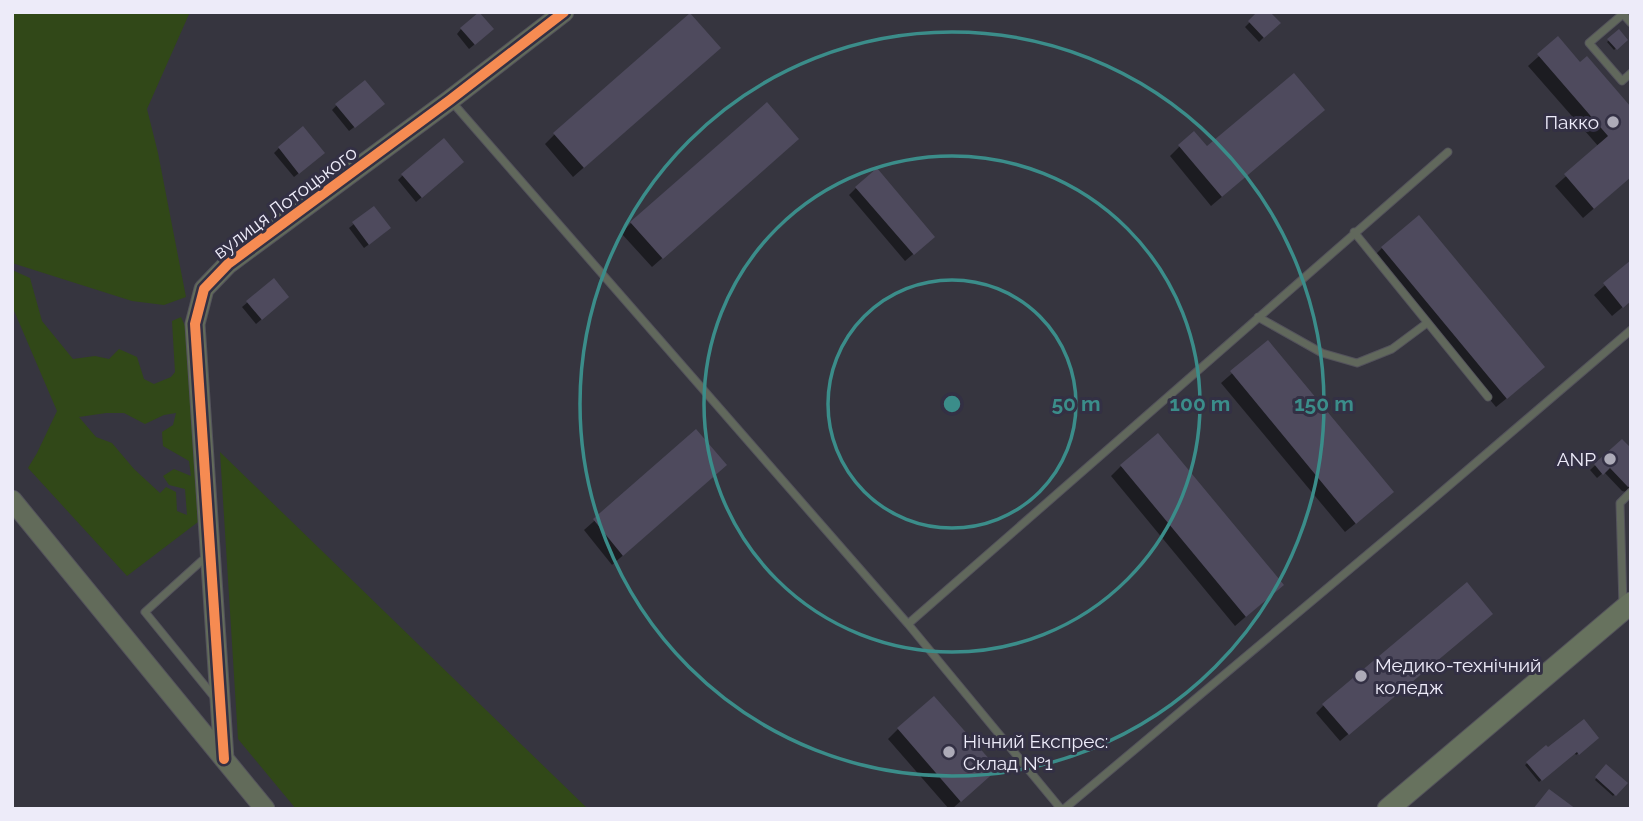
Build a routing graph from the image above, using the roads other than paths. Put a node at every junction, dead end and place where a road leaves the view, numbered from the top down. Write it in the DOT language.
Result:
graph roads {
  1 [pos="564,12"];
  2 [pos="1631,23"];
  3 [pos="1631,73"];
  4 [pos="450,100"];
  5 [pos="1448,152"];
  6 [pos="1354,232"];
  7 [pos="1258,317"];
  8 [pos="1427,323"];
  9 [pos="1631,330"];
  10 [pos="1488,397"];
  11 [pos="1631,492"];
  12 [pos="12,500"];
  13 [pos="210,553"];
  14 [pos="1627,606"];
  15 [pos="908,624"];
  16 [pos="220,704"];
  17 [pos="224,759"];
  18 [pos="265,809"];
  19 [pos="1063,809"];
  20 [pos="1388,809"];
  1 -- 4 [label="street, вулиця Лотоцького"];
  2 -- 3 [label="lane"];
  4 -- 13 [label="street, вулиця Лотоцького"];
  4 -- 15 [label="lane"];
  5 -- 6 [label="lane"];
  6 -- 7 [label="lane"];
  6 -- 8 [label="lane"];
  7 -- 8 [label="lane"];
  7 -- 15 [label="lane"];
  8 -- 10 [label="lane"];
  9 -- 19 [label="lane"];
  11 -- 14 [label="lane"];
  12 -- 17 [label="street"];
  13 -- 16 [label="street, вулиця Лотоцького"];
  13 -- 16 [label="lane"];
  14 -- 20 [label="main road"];
  15 -- 19 [label="lane"];
  16 -- 17 [label="street, вулиця Лотоцького"];
  17 -- 18 [label="street"];
}
